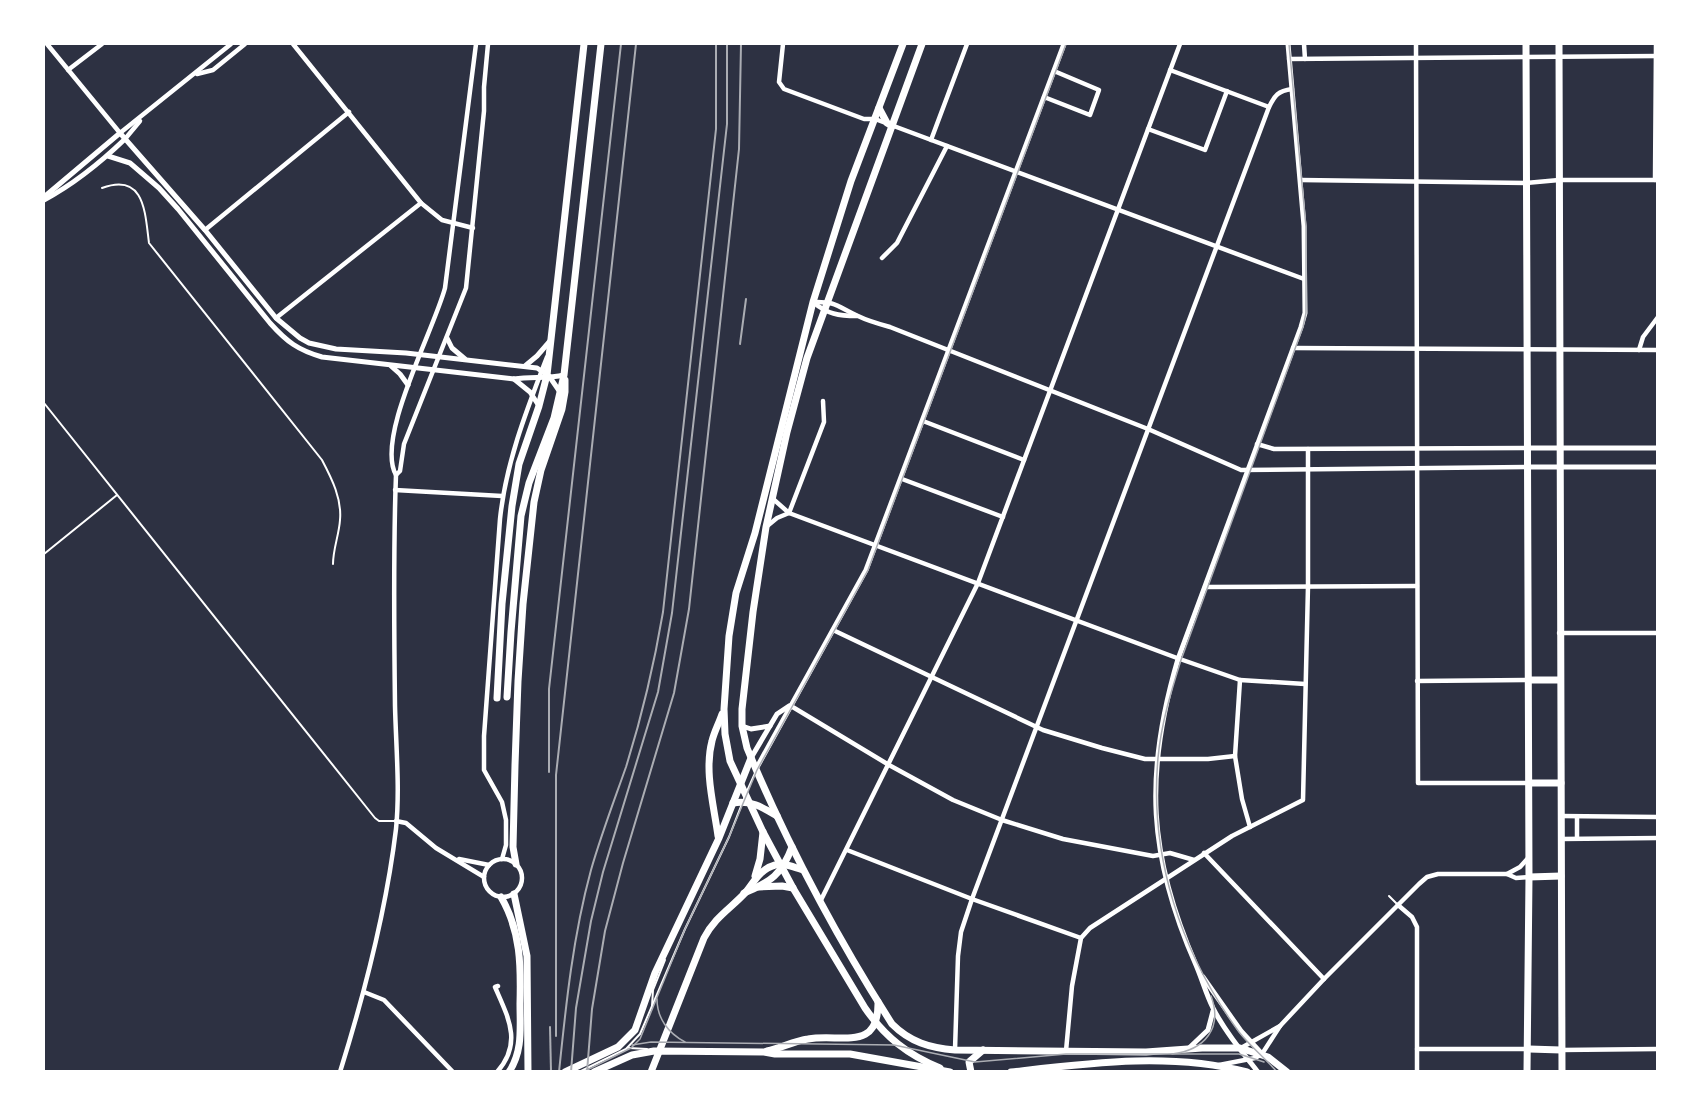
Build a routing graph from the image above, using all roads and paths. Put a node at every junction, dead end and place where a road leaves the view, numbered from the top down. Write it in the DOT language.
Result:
graph roads {
  1 [pos="47,44"];
  2 [pos="102,44"];
  3 [pos="231,44"];
  4 [pos="245,44"];
  5 [pos="293,44"];
  6 [pos="476,44"];
  7 [pos="488,44"];
  8 [pos="584,44"];
  9 [pos="601,44"];
  10 [pos="783,44"];
  11 [pos="903,44"];
  12 [pos="922,44"];
  13 [pos="967,44"];
  14 [pos="1064,44"];
  15 [pos="1180,44"];
  16 [pos="1288,44"];
  17 [pos="1304,44"];
  18 [pos="1416,44"];
  19 [pos="1526,44"];
  20 [pos="1559,44"];
  21 [pos="1656,44"];
  22 [pos="1559,56"];
  23 [pos="1657,56"];
  24 [pos="1526,57"];
  25 [pos="1416,58"];
  26 [pos="1289,59"];
  27 [pos="1305,59"];
  28 [pos="68,70"];
  29 [pos="1170,70"];
  30 [pos="1054,71"];
  31 [pos="194,74"];
  32 [pos="1292,89"];
  33 [pos="1227,91"];
  34 [pos="1044,98"];
  35 [pos="1269,107"];
  36 [pos="879,108"];
  37 [pos="349,112"];
  38 [pos="144,116"];
  39 [pos="875,119"];
  40 [pos="892,126"];
  41 [pos="1148,129"];
  42 [pos="120,134"];
  43 [pos="125,139"];
  44 [pos="931,140"];
  45 [pos="947,146"];
  46 [pos="108,156"];
  47 [pos="1017,172"];
  48 [pos="1301,180"];
  49 [pos="1559,180"];
  50 [pos="1656,180"];
  51 [pos="1415,182"];
  52 [pos="1526,183"];
  53 [pos="102,188"];
  54 [pos="44,198"];
  55 [pos="421,203"];
  56 [pos="1117,209"];
  57 [pos="454,224"];
  58 [pos="473,228"];
  59 [pos="205,230"];
  60 [pos="1216,246"];
  61 [pos="882,258"];
  62 [pos="1304,279"];
  63 [pos="828,301"];
  64 [pos="813,302"];
  65 [pos="824,311"];
  66 [pos="858,316"];
  67 [pos="1658,317"];
  68 [pos="276,318"];
  69 [pos="447,338"];
  70 [pos="550,341"];
  71 [pos="1293,348"];
  72 [pos="1560,349"];
  73 [pos="1418,350"];
  74 [pos="1527,350"];
  75 [pos="1639,350"];
  76 [pos="1658,350"];
  77 [pos="949,352"];
  78 [pos="420,355"];
  79 [pos="439,357"];
  80 [pos="466,360"];
  81 [pos="390,365"];
  82 [pos="525,366"];
  83 [pos="415,368"];
  84 [pos="434,370"];
  85 [pos="564,375"];
  86 [pos="545,376"];
  87 [pos="514,379"];
  88 [pos="408,385"];
  89 [pos="1050,390"];
  90 [pos="560,392"];
  91 [pos="533,396"];
  92 [pos="823,401"];
  93 [pos="44,403"];
  94 [pos="539,406"];
  95 [pos="923,421"];
  96 [pos="1148,429"];
  97 [pos="1257,444"];
  98 [pos="1527,448"];
  99 [pos="1560,448"];
  100 [pos="1658,448"];
  101 [pos="1308,449"];
  102 [pos="1418,449"];
  103 [pos="1024,460"];
  104 [pos="1527,467"];
  105 [pos="1560,467"];
  106 [pos="1658,467"];
  107 [pos="1418,468"];
  108 [pos="1308,469"];
  109 [pos="1247,470"];
  110 [pos="396,475"];
  111 [pos="902,478"];
  112 [pos="395,490"];
  113 [pos="117,495"];
  114 [pos="502,496"];
  115 [pos="772,498"];
  116 [pos="789,513"];
  117 [pos="1003,517"];
  118 [pos="766,527"];
  119 [pos="876,545"];
  120 [pos="44,554"];
  121 [pos="333,564"];
  122 [pos="978,583"];
  123 [pos="1308,586"];
  124 [pos="1418,586"];
  125 [pos="1205,587"];
  126 [pos="1076,621"];
  127 [pos="833,630"];
  128 [pos="1559,633"];
  129 [pos="1658,633"];
  130 [pos="1178,659"];
  131 [pos="932,677"];
  132 [pos="1240,680"];
  133 [pos="1528,680"];
  134 [pos="1560,680"];
  135 [pos="1417,681"];
  136 [pos="1305,684"];
  137 [pos="497,698"];
  138 [pos="507,698"];
  139 [pos="791,705"];
  140 [pos="724,709"];
  141 [pos="742,726"];
  142 [pos="770,726"];
  143 [pos="1036,726"];
  144 [pos="1235,756"];
  145 [pos="751,758"];
  146 [pos="1156,760"];
  147 [pos="889,765"];
  148 [pos="756,769"];
  149 [pos="740,783"];
  150 [pos="1529,783"];
  151 [pos="1561,783"];
  152 [pos="746,799"];
  153 [pos="733,803"];
  154 [pos="1561,816"];
  155 [pos="1577,817"];
  156 [pos="1658,817"];
  157 [pos="779,818"];
  158 [pos="1002,820"];
  159 [pos="396,821"];
  160 [pos="1250,827"];
  161 [pos="763,832"];
  162 [pos="719,838"];
  163 [pos="1577,838"];
  164 [pos="1658,838"];
  165 [pos="1561,839"];
  166 [pos="792,848"];
  167 [pos="847,850"];
  168 [pos="1204,853"];
  169 [pos="1160,855"];
  170 [pos="1528,857"];
  171 [pos="453,858"];
  172 [pos="501,859"];
  173 [pos="1194,860"];
  174 [pos="516,864"];
  175 [pos="489,865"];
  176 [pos="782,866"];
  177 [pos="803,870"];
  178 [pos="1507,874"];
  179 [pos="1561,876"];
  180 [pos="484,877"];
  181 [pos="1165,878"];
  182 [pos="1529,878"];
  183 [pos="753,880"];
  184 [pos="757,888"];
  185 [pos="793,888"];
  186 [pos="744,893"];
  187 [pos="514,894"];
  188 [pos="1389,896"];
  189 [pos="501,897"];
  190 [pos="972,899"];
  191 [pos="820,902"];
  192 [pos="1398,905"];
  193 [pos="673,934"];
  194 [pos="1081,938"];
  195 [pos="1198,969"];
  196 [pos="1324,979"];
  197 [pos="498,986"];
  198 [pos="364,992"];
  199 [pos="878,1002"];
  200 [pos="652,1007"];
  201 [pos="1214,1009"];
  202 [pos="876,1024"];
  203 [pos="1280,1026"];
  204 [pos="1251,1043"];
  205 [pos="1240,1048"];
  206 [pos="627,1049"];
  207 [pos="1529,1049"];
  208 [pos="1658,1049"];
  209 [pos="654,1050"];
  210 [pos="955,1050"];
  211 [pos="983,1050"];
  212 [pos="1187,1050"];
  213 [pos="1417,1050"];
  214 [pos="1562,1050"];
  215 [pos="1066,1051"];
  216 [pos="764,1052"];
  217 [pos="1262,1054"];
  218 [pos="611,1057"];
  219 [pos="1248,1059"];
  220 [pos="1055,1067"];
  221 [pos="1216,1067"];
  222 [pos="940,1068"];
  223 [pos="340,1071"];
  224 [pos="453,1071"];
  225 [pos="498,1071"];
  226 [pos="509,1071"];
  227 [pos="528,1071"];
  228 [pos="565,1071"];
  229 [pos="579,1071"];
  230 [pos="594,1071"];
  231 [pos="651,1071"];
  232 [pos="950,1071"];
  233 [pos="971,1071"];
  234 [pos="1011,1071"];
  235 [pos="1245,1071"];
  236 [pos="1257,1071"];
  237 [pos="1287,1071"];
  238 [pos="1417,1071"];
  239 [pos="1527,1071"];
  240 [pos="1562,1071"];
  1 -- 28 [label="street"];
  2 -- 28 [label="street"];
  3 -- 31 [label="street"];
  4 -- 31 [label="street"];
  5 -- 37 [label="street"];
  6 -- 57 [label="street"];
  7 -- 58 [label="street"];
  8 -- 70 [label="main road"];
  9 -- 85 [label="main road"];
  10 -- 39 [label="street"];
  11 -- 36 [label="main road"];
  12 -- 40 [label="main road"];
  13 -- 44 [label="street"];
  14 -- 30 [label="street"];
  15 -- 29 [label="street"];
  16 -- 26 [label="street"];
  17 -- 27 [label="street"];
  18 -- 25 [label="street"];
  19 -- 24 [label="main road"];
  20 -- 22 [label="main road"];
  21 -- 23 [label="street"];
  22 -- 23 [label="street"];
  22 -- 24 [label="street"];
  22 -- 49 [label="main road"];
  23 -- 50 [label="street"];
  24 -- 25 [label="street"];
  24 -- 52 [label="main road"];
  25 -- 27 [label="street"];
  25 -- 51 [label="street"];
  26 -- 27 [label="street"];
  26 -- 32 [label="street"];
  28 -- 42 [label="street"];
  29 -- 33 [label="street"];
  29 -- 41 [label="street"];
  30 -- 34 [label="street"];
  30 -- 34 [label="street"];
  31 -- 38 [label="street"];
  32 -- 35 [label="street"];
  32 -- 48 [label="street"];
  33 -- 35 [label="street"];
  33 -- 41 [label="street"];
  34 -- 47 [label="street"];
  35 -- 60 [label="street"];
  36 -- 39 [label="main road"];
  36 -- 40 [label="main road"];
  37 -- 55 [label="street"];
  37 -- 59 [label="street"];
  38 -- 42 [label="street"];
  38 -- 43 [label="street"];
  39 -- 40 [label="street"];
  39 -- 64 [label="main road"];
  40 -- 44 [label="street"];
  40 -- 63 [label="main road"];
  41 -- 56 [label="street"];
  42 -- 43 [label="street"];
  42 -- 54 [label="street"];
  43 -- 46 [label="street"];
  43 -- 59 [label="street"];
  44 -- 45 [label="street"];
  45 -- 47 [label="street"];
  45 -- 61 [label="street"];
  46 -- 54 [label="street"];
  46 -- 81 [label="street"];
  47 -- 56 [label="street"];
  47 -- 77 [label="street"];
  48 -- 51 [label="street"];
  48 -- 62 [label="street"];
  49 -- 50 [label="street"];
  49 -- 52 [label="street"];
  49 -- 72 [label="main road"];
  51 -- 52 [label="street"];
  51 -- 73 [label="street"];
  52 -- 74 [label="main road"];
  53 -- 121 [label="lane"];
  55 -- 57 [label="street"];
  55 -- 68 [label="street"];
  56 -- 60 [label="street"];
  56 -- 89 [label="street"];
  57 -- 58 [label="street"];
  57 -- 78 [label="street"];
  58 -- 69 [label="street"];
  59 -- 68 [label="street"];
  60 -- 62 [label="street"];
  60 -- 96 [label="street"];
  62 -- 71 [label="street"];
  63 -- 64 [label="street"];
  63 -- 65 [label="main road"];
  63 -- 66 [label="street"];
  64 -- 65 [label="street"];
  64 -- 140 [label="main road"];
  65 -- 66 [label="street"];
  65 -- 115 [label="main road"];
  66 -- 77 [label="street"];
  67 -- 75 [label="street"];
  68 -- 78 [label="street"];
  69 -- 79 [label="street"];
  69 -- 80 [label="street"];
  70 -- 82 [label="street"];
  70 -- 86 [label="main road"];
  71 -- 73 [label="street"];
  71 -- 97 [label="street"];
  72 -- 74 [label="street"];
  72 -- 75 [label="street"];
  72 -- 99 [label="main road"];
  73 -- 74 [label="street"];
  73 -- 102 [label="street"];
  74 -- 98 [label="main road"];
  75 -- 76 [label="street"];
  77 -- 89 [label="street"];
  77 -- 95 [label="street"];
  78 -- 79 [label="street"];
  78 -- 83 [label="street"];
  79 -- 80 [label="street"];
  79 -- 84 [label="street"];
  80 -- 82 [label="street"];
  81 -- 83 [label="street"];
  81 -- 88 [label="street"];
  82 -- 86 [label="street"];
  83 -- 84 [label="street"];
  83 -- 88 [label="street"];
  84 -- 87 [label="street"];
  84 -- 110 [label="street"];
  85 -- 86 [label="street"];
  85 -- 90 [label="main road"];
  85 -- 174 [label="main road"];
  86 -- 87 [label="street"];
  86 -- 90 [label="street"];
  86 -- 91 [label="street"];
  86 -- 94 [label="main road"];
  87 -- 91 [label="street"];
  88 -- 110 [label="street"];
  89 -- 96 [label="street"];
  89 -- 103 [label="street"];
  90 -- 138 [label="main road"];
  91 -- 94 [label="street"];
  91 -- 114 [label="street"];
  92 -- 116 [label="street"];
  93 -- 113 [label="lane"];
  94 -- 137 [label="main road"];
  95 -- 103 [label="street"];
  95 -- 111 [label="street"];
  96 -- 109 [label="street"];
  96 -- 126 [label="street"];
  97 -- 101 [label="street"];
  97 -- 109 [label="street"];
  98 -- 99 [label="street"];
  98 -- 102 [label="street"];
  98 -- 104 [label="main road"];
  99 -- 100 [label="street"];
  99 -- 105 [label="main road"];
  101 -- 102 [label="street"];
  101 -- 108 [label="street"];
  102 -- 107 [label="street"];
  103 -- 117 [label="street"];
  104 -- 105 [label="street"];
  104 -- 107 [label="street"];
  104 -- 133 [label="main road"];
  105 -- 106 [label="street"];
  105 -- 128 [label="main road"];
  107 -- 108 [label="street"];
  107 -- 124 [label="street"];
  108 -- 109 [label="street"];
  108 -- 123 [label="street"];
  109 -- 125 [label="street"];
  110 -- 112 [label="street"];
  111 -- 117 [label="street"];
  111 -- 119 [label="street"];
  112 -- 114 [label="street"];
  112 -- 159 [label="street"];
  113 -- 120 [label="lane"];
  113 -- 159 [label="lane"];
  114 -- 172 [label="street"];
  115 -- 116 [label="street"];
  115 -- 118 [label="main road"];
  116 -- 118 [label="street"];
  116 -- 119 [label="street"];
  117 -- 122 [label="street"];
  118 -- 141 [label="main road"];
  119 -- 122 [label="street"];
  119 -- 127 [label="street"];
  122 -- 126 [label="street"];
  122 -- 131 [label="street"];
  123 -- 124 [label="street"];
  123 -- 125 [label="street"];
  123 -- 136 [label="street"];
  124 -- 135 [label="street"];
  125 -- 130 [label="street"];
  126 -- 130 [label="street"];
  126 -- 143 [label="street"];
  127 -- 131 [label="street"];
  127 -- 139 [label="street"];
  128 -- 129 [label="street"];
  128 -- 134 [label="main road"];
  130 -- 132 [label="street"];
  130 -- 146 [label="street"];
  131 -- 143 [label="street"];
  131 -- 147 [label="street"];
  132 -- 136 [label="street"];
  132 -- 144 [label="street"];
  133 -- 134 [label="main road"];
  133 -- 135 [label="street"];
  133 -- 150 [label="main road"];
  134 -- 151 [label="main road"];
  135 -- 150 [label="street"];
  136 -- 160 [label="street"];
  139 -- 142 [label="street"];
  139 -- 147 [label="street"];
  139 -- 148 [label="street"];
  140 -- 149 [label="main road"];
  140 -- 162 [label="main road"];
  141 -- 142 [label="street"];
  141 -- 145 [label="main road"];
  142 -- 145 [label="street"];
  143 -- 146 [label="street"];
  143 -- 158 [label="street"];
  144 -- 146 [label="street"];
  144 -- 160 [label="street"];
  145 -- 148 [label="main road"];
  145 -- 149 [label="main road"];
  146 -- 169 [label="street"];
  147 -- 158 [label="street"];
  147 -- 167 [label="street"];
  148 -- 152 [label="lane"];
  148 -- 157 [label="main road"];
  149 -- 152 [label="main road"];
  149 -- 153 [label="main road"];
  150 -- 151 [label="main road"];
  150 -- 170 [label="main road"];
  151 -- 154 [label="main road"];
  152 -- 153 [label="main road"];
  152 -- 157 [label="main road"];
  152 -- 161 [label="main road"];
  152 -- 200 [label="lane"];
  153 -- 162 [label="main road"];
  154 -- 155 [label="street"];
  154 -- 165 [label="main road"];
  155 -- 156 [label="street"];
  155 -- 163 [label="street"];
  157 -- 166 [label="main road"];
  158 -- 169 [label="street"];
  158 -- 190 [label="street"];
  159 -- 171 [label="street"];
  159 -- 198 [label="street"];
  160 -- 168 [label="street"];
  161 -- 176 [label="main road"];
  161 -- 183 [label="main road"];
  162 -- 193 [label="main road"];
  163 -- 164 [label="street"];
  163 -- 165 [label="street"];
  165 -- 179 [label="main road"];
  166 -- 176 [label="main road"];
  166 -- 177 [label="main road"];
  167 -- 190 [label="street"];
  167 -- 191 [label="street"];
  168 -- 173 [label="street"];
  168 -- 196 [label="street"];
  169 -- 173 [label="street"];
  169 -- 181 [label="street"];
  170 -- 178 [label="street"];
  170 -- 182 [label="main road"];
  171 -- 175 [label="street"];
  171 -- 180 [label="street"];
  172 -- 174 [label="street"];
  172 -- 175 [label="street"];
  173 -- 181 [label="street"];
  174 -- 187 [label="street"];
  175 -- 180 [label="street"];
  176 -- 177 [label="main road"];
  176 -- 183 [label="main road"];
  176 -- 184 [label="main road"];
  176 -- 185 [label="main road"];
  177 -- 191 [label="main road"];
  178 -- 182 [label="street"];
  178 -- 192 [label="street"];
  179 -- 182 [label="main road"];
  179 -- 214 [label="main road"];
  180 -- 189 [label="street"];
  181 -- 194 [label="street"];
  181 -- 195 [label="street"];
  182 -- 207 [label="main road"];
  183 -- 186 [label="main road"];
  184 -- 185 [label="main road"];
  184 -- 186 [label="main road"];
  185 -- 202 [label="main road"];
  186 -- 231 [label="main road"];
  187 -- 189 [label="street"];
  187 -- 227 [label="main road"];
  188 -- 192 [label="lane"];
  189 -- 226 [label="main road"];
  190 -- 194 [label="street"];
  190 -- 210 [label="street"];
  191 -- 199 [label="main road"];
  192 -- 196 [label="street"];
  192 -- 213 [label="street"];
  193 -- 200 [label="lane"];
  193 -- 218 [label="main road"];
  194 -- 215 [label="street"];
  195 -- 201 [label="street"];
  195 -- 204 [label="street"];
  196 -- 203 [label="street"];
  197 -- 225 [label="street"];
  198 -- 223 [label="street"];
  198 -- 224 [label="street"];
  199 -- 202 [label="main road"];
  199 -- 210 [label="main road"];
  200 -- 206 [label="lane"];
  201 -- 205 [label="street"];
  201 -- 212 [label="street"];
  202 -- 216 [label="main road"];
  202 -- 222 [label="main road"];
  203 -- 204 [label="street"];
  203 -- 217 [label="street"];
  204 -- 205 [label="street"];
  204 -- 217 [label="street"];
  205 -- 212 [label="main road"];
  205 -- 217 [label="main road"];
  205 -- 219 [label="street"];
  206 -- 209 [label="lane"];
  206 -- 218 [label="lane"];
  207 -- 213 [label="street"];
  207 -- 214 [label="main road"];
  207 -- 239 [label="main road"];
  208 -- 214 [label="street"];
  209 -- 216 [label="main road"];
  209 -- 218 [label="main road"];
  210 -- 211 [label="main road"];
  211 -- 215 [label="main road"];
  211 -- 233 [label="main road"];
  212 -- 215 [label="main road"];
  213 -- 238 [label="street"];
  214 -- 240 [label="main road"];
  215 -- 220 [label="main road"];
  216 -- 222 [label="main road"];
  217 -- 219 [label="street"];
  217 -- 237 [label="main road"];
  218 -- 228 [label="main road"];
  218 -- 229 [label="lane"];
  218 -- 230 [label="main road"];
  219 -- 221 [label="street"];
  219 -- 236 [label="street"];
  220 -- 221 [label="main road"];
  220 -- 234 [label="main road"];
  221 -- 235 [label="main road"];
  222 -- 232 [label="main road"];
}
